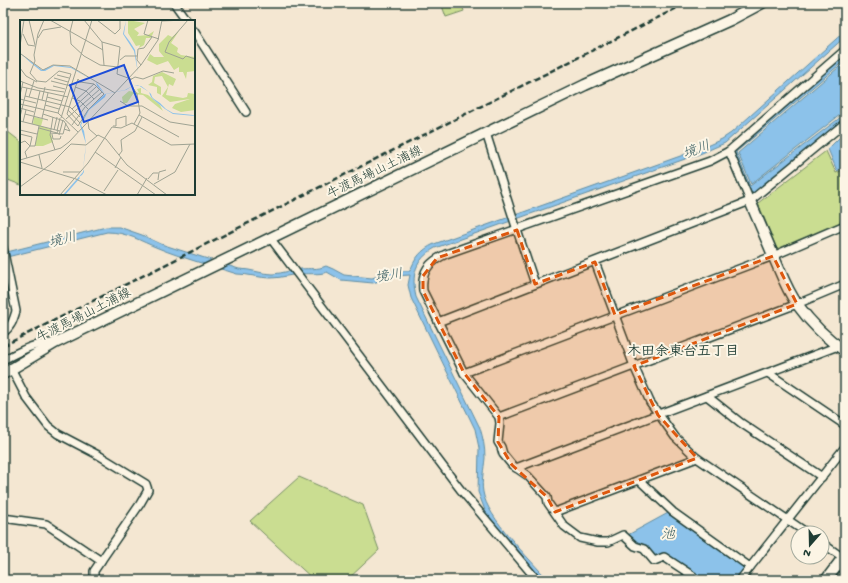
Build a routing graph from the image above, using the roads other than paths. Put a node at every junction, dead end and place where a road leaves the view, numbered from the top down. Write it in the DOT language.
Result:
graph roads {
  1 [pos="174,3"];
  2 [pos="762,3"];
  3 [pos="186,20"];
  4 [pos="195,33"];
  5 [pos="845,50"];
  6 [pos="246,112"];
  7 [pos="845,123"];
  8 [pos="486,133"];
  9 [pos="729,151"];
  10 [pos="750,201"];
  11 [pos="845,225"];
  12 [pos="516,230"];
  13 [pos="271,239"];
  14 [pos="3,248"];
  15 [pos="773,256"];
  16 [pos="595,262"];
  17 [pos="535,284"];
  18 [pos="845,284"];
  19 [pos="796,304"];
  20 [pos="615,315"];
  21 [pos="438,322"];
  22 [pos="3,333"];
  23 [pos="55,343"];
  24 [pos="841,349"];
  25 [pos="3,360"];
  26 [pos="634,366"];
  27 [pos="7,372"];
  28 [pos="464,373"];
  29 [pos="768,373"];
  30 [pos="708,396"];
  31 [pos="658,415"];
  32 [pos="499,417"];
  33 [pos="845,425"];
  34 [pos="845,447"];
  35 [pos="697,458"];
  36 [pos="516,468"];
  37 [pos="822,477"];
  38 [pos="639,480"];
  39 [pos="555,512"];
  40 [pos="3,518"];
  41 [pos="788,520"];
  42 [pos="795,525"];
  43 [pos="830,548"];
  44 [pos="844,557"];
  45 [pos="102,561"];
  46 [pos="750,568"];
  47 [pos="94,580"];
  48 [pos="537,580"];
  49 [pos="696,580"];
  50 [pos="740,580"];
  51 [pos="826,580"];
  1 -- 3 [label="street"];
  2 -- 8 [label="main road, 牛渡馬場山土浦線"];
  4 -- 6 [label="street"];
  5 -- 9 [label="street"];
  7 -- 10 [label="street"];
  8 -- 12 [label="street"];
  8 -- 13 [label="main road, 牛渡馬場山土浦線"];
  9 -- 10 [label="street"];
  9 -- 12 [label="street"];
  10 -- 15 [label="main road"];
  10 -- 16 [label="street"];
  11 -- 15 [label="street"];
  12 -- 17 [label="street"];
  12 -- 21 [label="street"];
  13 -- 23 [label="main road, 牛渡馬場山土浦線"];
  13 -- 48 [label="street"];
  14 -- 22 [label="street"];
  15 -- 19 [label="main road"];
  15 -- 20 [label="street"];
  16 -- 17 [label="street"];
  16 -- 20 [label="street"];
  17 -- 21 [label="street"];
  18 -- 19 [label="street"];
  19 -- 24 [label="main road"];
  19 -- 26 [label="street"];
  20 -- 26 [label="street"];
  20 -- 28 [label="street"];
  21 -- 28 [label="street"];
  23 -- 25 [label="street"];
  23 -- 27 [label="main road, 牛渡馬場山土浦線"];
  24 -- 29 [label="street"];
  26 -- 31 [label="street"];
  26 -- 32 [label="street"];
  27 -- 45 [label="street"];
  28 -- 32 [label="street"];
  29 -- 30 [label="street"];
  29 -- 33 [label="street"];
  30 -- 31 [label="street"];
  30 -- 37 [label="street"];
  31 -- 35 [label="street"];
  31 -- 36 [label="street"];
  32 -- 36 [label="street"];
  34 -- 37 [label="street"];
  35 -- 38 [label="street"];
  35 -- 41 [label="street"];
  36 -- 39 [label="street"];
  37 -- 41 [label="street"];
  38 -- 39 [label="street"];
  38 -- 46 [label="street"];
  39 -- 49 [label="street"];
  40 -- 45 [label="street"];
  41 -- 42 [label="street"];
  41 -- 46 [label="street"];
  43 -- 44 [label="street"];
  44 -- 51 [label="main road"];
  45 -- 47 [label="street"];
  46 -- 50 [label="street"];
}
